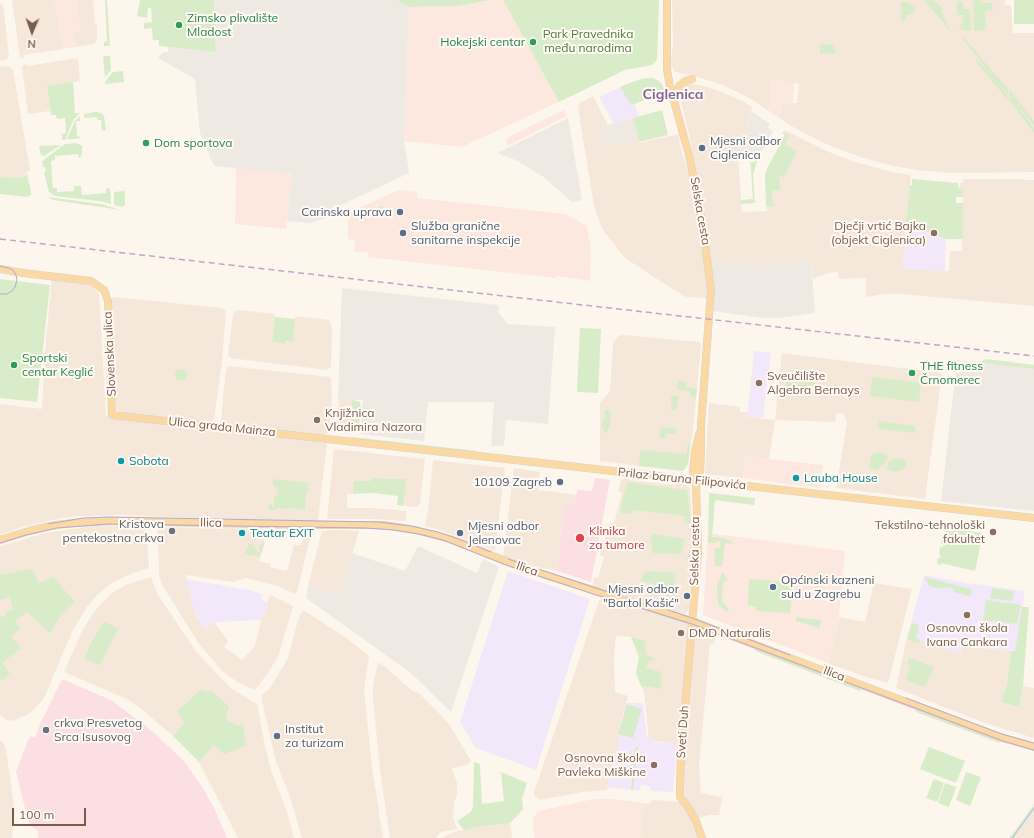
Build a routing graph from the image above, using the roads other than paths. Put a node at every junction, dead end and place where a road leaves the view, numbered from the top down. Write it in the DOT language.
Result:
graph roads {
  1 [pos="667,0"];
  2 [pos="692,79"];
  3 [pos="675,104"];
  4 [pos="0,269"];
  5 [pos="112,415"];
  6 [pos="331,440"];
  7 [pos="696,481"];
  8 [pos="1034,518"];
  9 [pos="0,540"];
  10 [pos="692,621"];
  11 [pos="1033,747"];
  12 [pos="702,838"];
  1 -- 3 [label="main road, Selska cesta"];
  2 -- 3 [label="main road"];
  3 -- 7 [label="main road, Selska cesta"];
  4 -- 5 [label="main road, Slovenska ulica"];
  5 -- 6 [label="main road, Ulica grada Mainza"];
  6 -- 7 [label="main road, Prilaz baruna Filipovića"];
  7 -- 8 [label="main road, Prilaz baruna Filipovića"];
  7 -- 10 [label="main road, Selska cesta"];
  9 -- 10 [label="main road, Ilica"];
  10 -- 11 [label="main road, Ilica"];
  10 -- 12 [label="main road, Sveti Duh"];
}
